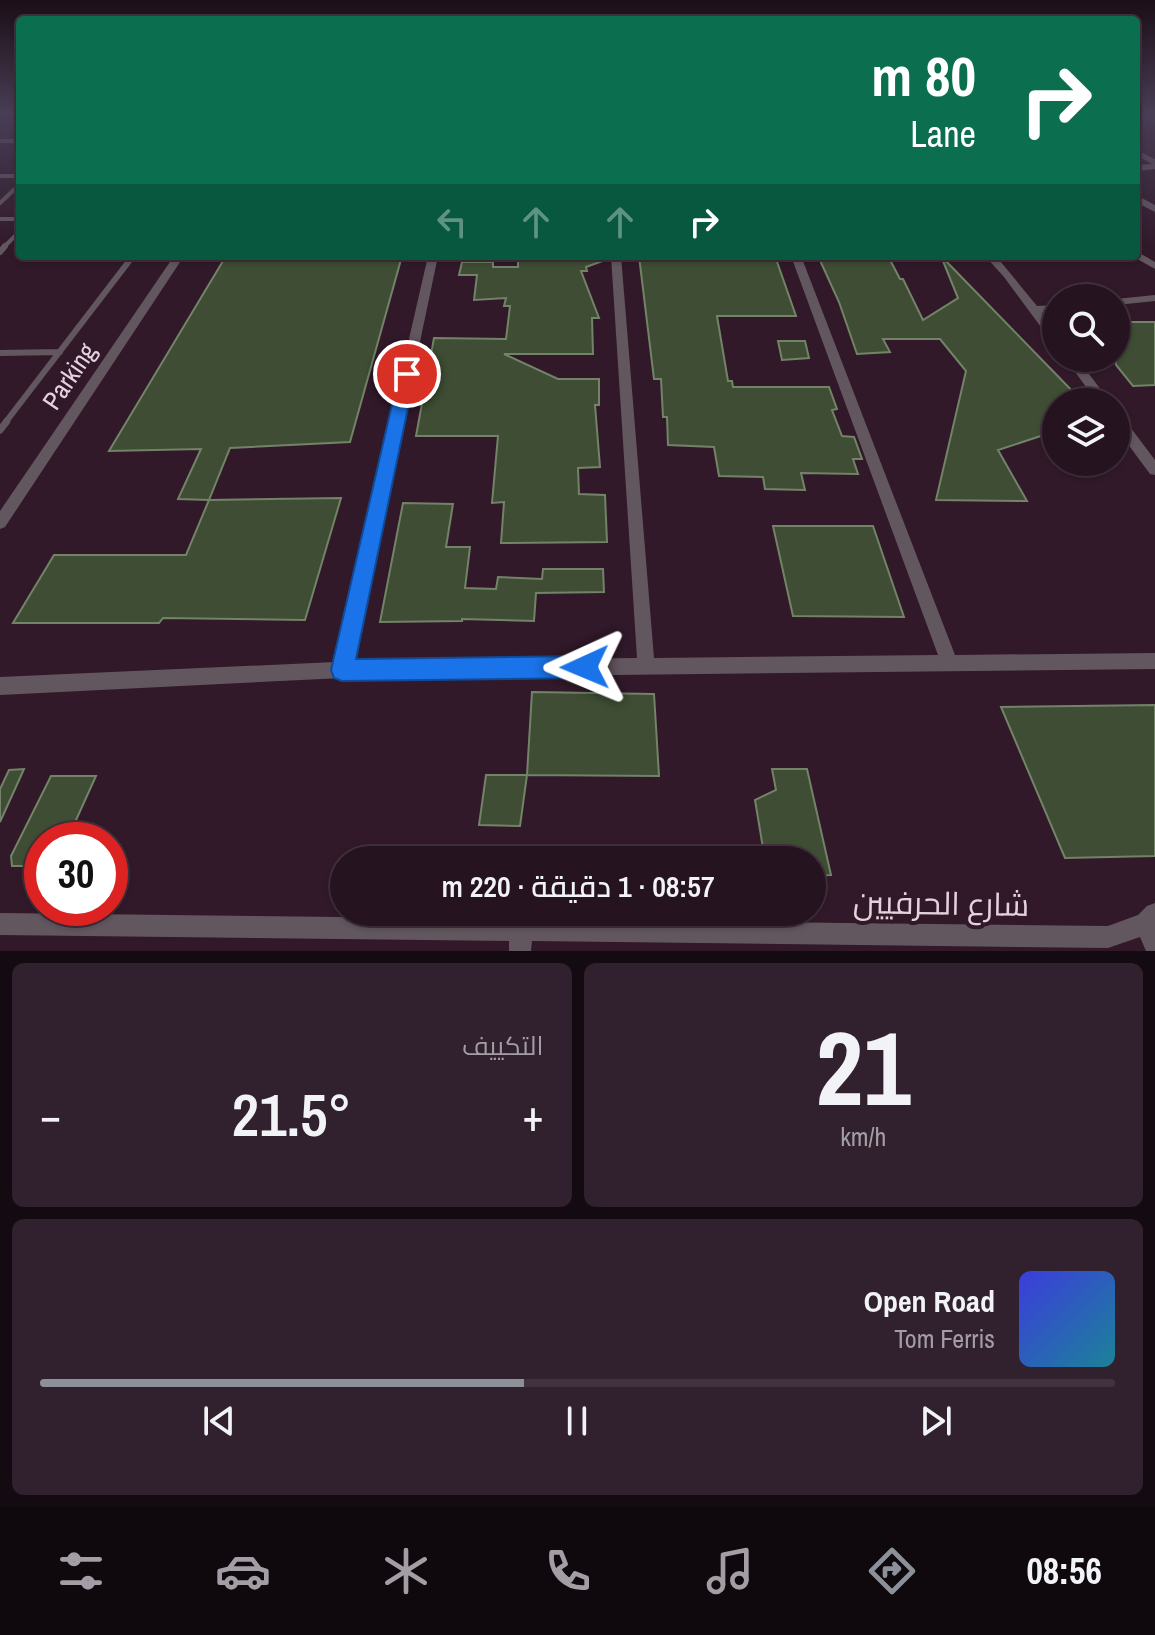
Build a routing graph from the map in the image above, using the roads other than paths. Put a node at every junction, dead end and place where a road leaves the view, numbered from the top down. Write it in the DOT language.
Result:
graph roads {
  1 [pos="16,188"];
  2 [pos="0,203"];
  3 [pos="16,235"];
  4 [pos="0,252"];
  5 [pos="130,260"];
  6 [pos="176,260"];
  7 [pos="432,260"];
  8 [pos="616,260"];
  9 [pos="798,260"];
  10 [pos="993,260"];
  11 [pos="1153,301"];
  12 [pos="1130,302"];
  13 [pos="1042,309"];
  14 [pos="1035,310"];
  15 [pos="1042,320"];
  16 [pos="60,352"];
  17 [pos="0,353"];
  18 [pos="0,412"];
  19 [pos="14,412"];
  20 [pos="0,430"];
  21 [pos="1130,432"];
  22 [pos="1148,450"];
  23 [pos="1155,470"];
  24 [pos="0,523"];
  25 [pos="1155,661"];
  26 [pos="950,664"];
  27 [pos="646,666"];
  28 [pos="342,670"];
  29 [pos="0,686"];
  30 [pos="1150,919"];
  31 [pos="0,924"];
  32 [pos="521,940"];
  33 [pos="1155,946"];
  1 -- 2 [label="lane"];
  3 -- 4 [label="lane"];
  5 -- 16 [label="lane"];
  6 -- 24 [label="street, Parking"];
  7 -- 28 [label="street"];
  8 -- 27 [label="street"];
  9 -- 26 [label="street"];
  10 -- 14 [label="street"];
  11 -- 12 [label="street"];
  13 -- 14 [label="street"];
  14 -- 15 [label="street"];
  16 -- 17 [label="lane"];
  16 -- 19 [label="lane"];
  18 -- 19 [label="lane"];
  19 -- 20 [label="lane"];
  21 -- 22 [label="street"];
  22 -- 23 [label="street"];
  25 -- 26 [label="street"];
  26 -- 27 [label="street"];
  27 -- 28 [label="street"];
  28 -- 29 [label="street"];
  30 -- 32 [label="street, شارع الحرفيين"];
  30 -- 33 [label="street"];
  31 -- 32 [label="street, شارع الحرفيين"];
}
